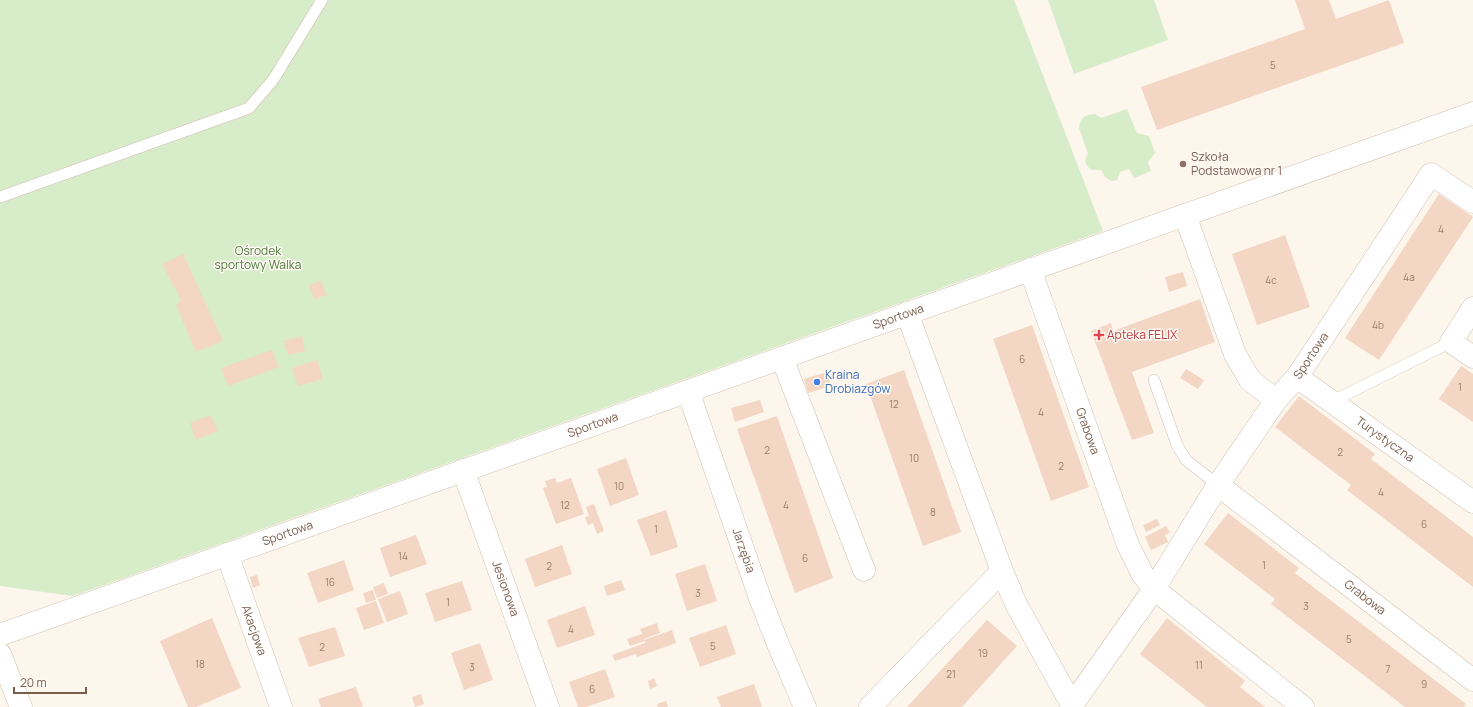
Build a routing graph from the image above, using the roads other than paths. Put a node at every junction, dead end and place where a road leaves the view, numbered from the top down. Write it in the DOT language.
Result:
graph roads {
  1 [pos="322,0"];
  2 [pos="1473,113"];
  3 [pos="0,197"];
  4 [pos="1473,202"];
  5 [pos="1185,214"];
  6 [pos="1030,269"];
  7 [pos="1473,308"];
  8 [pos="907,313"];
  9 [pos="1451,342"];
  10 [pos="1473,357"];
  11 [pos="782,358"];
  12 [pos="1297,377"];
  13 [pos="1154,380"];
  14 [pos="688,391"];
  15 [pos="1276,400"];
  16 [pos="1331,402"];
  17 [pos="463,470"];
  18 [pos="1218,485"];
  19 [pos="1473,502"];
  20 [pos="227,554"];
  21 [pos="864,570"];
  22 [pos="1002,571"];
  23 [pos="1154,590"];
  24 [pos="0,635"];
  25 [pos="0,654"];
  26 [pos="1473,680"];
  27 [pos="1073,706"];
  28 [pos="21,707"];
  29 [pos="281,707"];
  30 [pos="548,707"];
  31 [pos="805,707"];
  32 [pos="870,707"];
  33 [pos="1303,707"];
  1 -- 3 [label="lane"];
  2 -- 5 [label="street, Sportowa"];
  4 -- 12 [label="street, Sportowa"];
  5 -- 6 [label="street, Sportowa"];
  5 -- 15 [label="street"];
  6 -- 8 [label="street, Sportowa"];
  6 -- 23 [label="street, Grabowa"];
  7 -- 9 [label="street"];
  8 -- 11 [label="street, Sportowa"];
  8 -- 22 [label="street"];
  9 -- 10 [label="street"];
  9 -- 16 [label="lane"];
  11 -- 14 [label="street, Sportowa"];
  11 -- 21 [label="street"];
  12 -- 15 [label="street, Sportowa"];
  12 -- 16 [label="street, Turystyczna"];
  13 -- 18 [label="lane"];
  14 -- 17 [label="street, Sportowa"];
  14 -- 31 [label="street, Jarzębia"];
  15 -- 18 [label="street"];
  16 -- 19 [label="street, Turystyczna"];
  17 -- 20 [label="street, Sportowa"];
  17 -- 30 [label="street, Jesionowa"];
  18 -- 23 [label="street"];
  18 -- 26 [label="street, Grabowa"];
  20 -- 24 [label="street, Sportowa"];
  20 -- 29 [label="street, Akacjowa"];
  22 -- 27 [label="street"];
  22 -- 32 [label="street"];
  23 -- 27 [label="street"];
  23 -- 33 [label="street, Grabowa"];
  25 -- 28 [label="street"];
}
